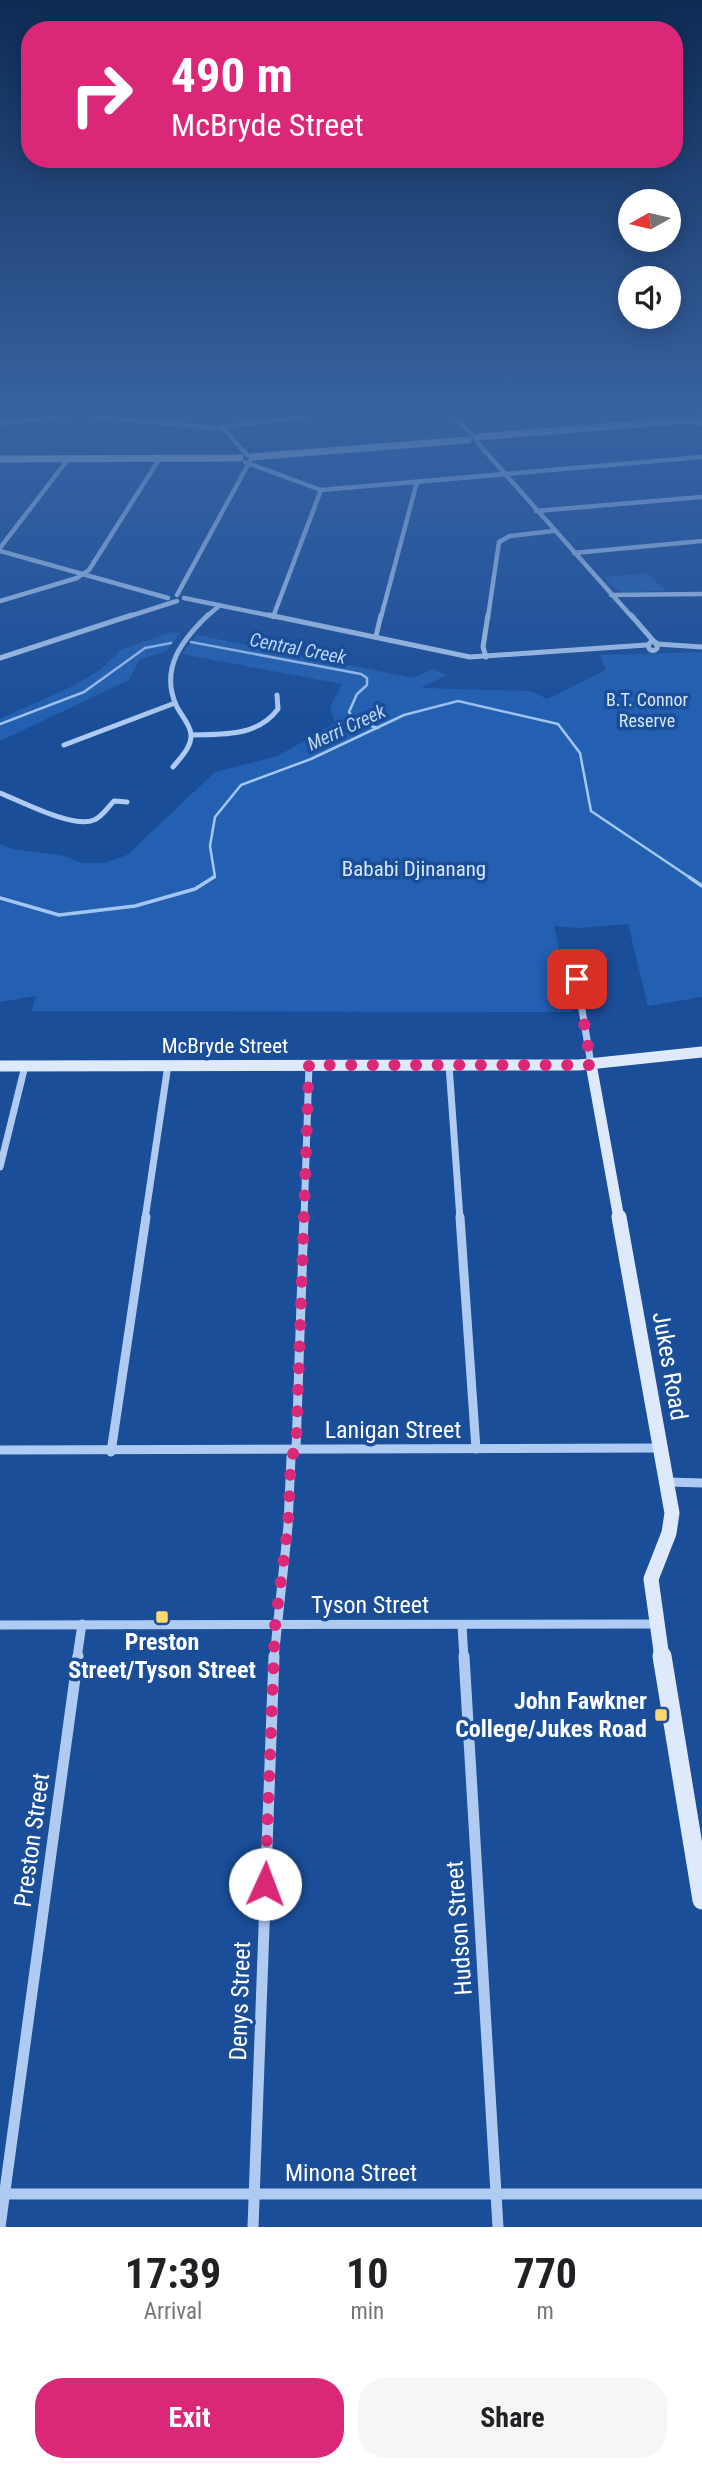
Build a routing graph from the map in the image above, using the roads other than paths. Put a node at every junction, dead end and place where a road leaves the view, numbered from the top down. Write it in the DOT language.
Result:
graph roads {
  1 [pos="24,518"];
  2 [pos="120,518"];
  3 [pos="217,518"];
  4 [pos="310,518"];
  5 [pos="407,518"];
  6 [pos="541,518"];
  7 [pos="553,531"];
  8 [pos="702,541"];
  9 [pos="0,550"];
  10 [pos="574,553"];
  11 [pos="85,573"];
  12 [pos="702,594"];
  13 [pos="611,595"];
  14 [pos="176,598"];
  15 [pos="0,601"];
  16 [pos="219,606"];
  17 [pos="273,617"];
  18 [pos="643,632"];
  19 [pos="376,636"];
  20 [pos="647,645"];
  21 [pos="655,647"];
  22 [pos="702,647"];
  23 [pos="626,649"];
  24 [pos="485,656"];
  25 [pos="0,658"];
  26 [pos="277,695"];
  27 [pos="175,703"];
  28 [pos="191,735"];
  29 [pos="64,745"];
  30 [pos="173,767"];
  31 [pos="0,793"];
  32 [pos="127,802"];
  33 [pos="574,961"];
  34 [pos="702,1052"];
  35 [pos="169,1065"];
  36 [pos="309,1065"];
  37 [pos="449,1065"];
  38 [pos="591,1065"];
  39 [pos="0,1066"];
  40 [pos="24,1066"];
  41 [pos="0,1167"];
  42 [pos="660,1448"];
  43 [pos="296,1449"];
  44 [pos="476,1449"];
  45 [pos="0,1450"];
  46 [pos="111,1452"];
  47 [pos="666,1482"];
  48 [pos="702,1483"];
  49 [pos="82,1624"];
  50 [pos="657,1624"];
  51 [pos="0,1625"];
  52 [pos="275,1626"];
  53 [pos="462,1626"];
  54 [pos="702,1900"];
  55 [pos="3,2194"];
  56 [pos="254,2194"];
  57 [pos="496,2194"];
  58 [pos="702,2194"];
  59 [pos="0,2227"];
  60 [pos="253,2227"];
  61 [pos="499,2227"];
  1 -- 9 [label="street"];
  2 -- 11 [label="street"];
  3 -- 14 [label="street"];
  4 -- 17 [label="street"];
  5 -- 19 [label="street"];
  6 -- 7 [label="street"];
  7 -- 10 [label="street"];
  7 -- 24 [label="street"];
  8 -- 10 [label="street"];
  9 -- 11 [label="street"];
  10 -- 13 [label="street"];
  11 -- 14 [label="street"];
  11 -- 15 [label="street"];
  12 -- 13 [label="street"];
  13 -- 18 [label="street"];
  14 -- 16 [label="street"];
  14 -- 25 [label="street"];
  16 -- 17 [label="street"];
  16 -- 27 [label="street"];
  17 -- 19 [label="street"];
  18 -- 20 [label="street"];
  18 -- 21 [label="street"];
  19 -- 24 [label="street"];
  20 -- 21 [label="street"];
  20 -- 23 [label="street"];
  21 -- 22 [label="street"];
  21 -- 23 [label="street"];
  23 -- 24 [label="street"];
  26 -- 28 [label="street"];
  27 -- 28 [label="street"];
  27 -- 29 [label="street"];
  28 -- 30 [label="street"];
  31 -- 32 [label="street"];
  33 -- 38 [label="street, Jukes Road"];
  34 -- 38 [label="street, McBryde Street"];
  35 -- 36 [label="street, McBryde Street"];
  35 -- 40 [label="street, McBryde Street"];
  35 -- 46 [label="street"];
  36 -- 37 [label="street, McBryde Street"];
  36 -- 43 [label="street, Denys Street"];
  37 -- 38 [label="street, McBryde Street"];
  37 -- 44 [label="street"];
  38 -- 42 [label="street, Jukes Road"];
  39 -- 40 [label="street, McBryde Street"];
  40 -- 41 [label="street"];
  42 -- 44 [label="street, Lanigan Street"];
  42 -- 47 [label="street, Jukes Road"];
  43 -- 44 [label="street, Lanigan Street"];
  43 -- 46 [label="street, Lanigan Street"];
  43 -- 52 [label="street, Denys Street"];
  45 -- 46 [label="street, Lanigan Street"];
  47 -- 48 [label="street"];
  47 -- 50 [label="street, Jukes Road"];
  49 -- 51 [label="street, Tyson Street"];
  49 -- 52 [label="street, Tyson Street"];
  49 -- 55 [label="street, Preston Street"];
  50 -- 53 [label="street, Tyson Street"];
  50 -- 54 [label="street, Jukes Road"];
  52 -- 53 [label="street, Tyson Street"];
  52 -- 56 [label="street, Denys Street"];
  53 -- 57 [label="street, Hudson Street"];
  55 -- 56 [label="street, Minona Street"];
  55 -- 59 [label="street, Preston Street"];
  56 -- 57 [label="street, Minona Street"];
  56 -- 60 [label="street, Denys Street"];
  57 -- 58 [label="street, Minona Street"];
  57 -- 61 [label="street, Hudson Street"];
}
